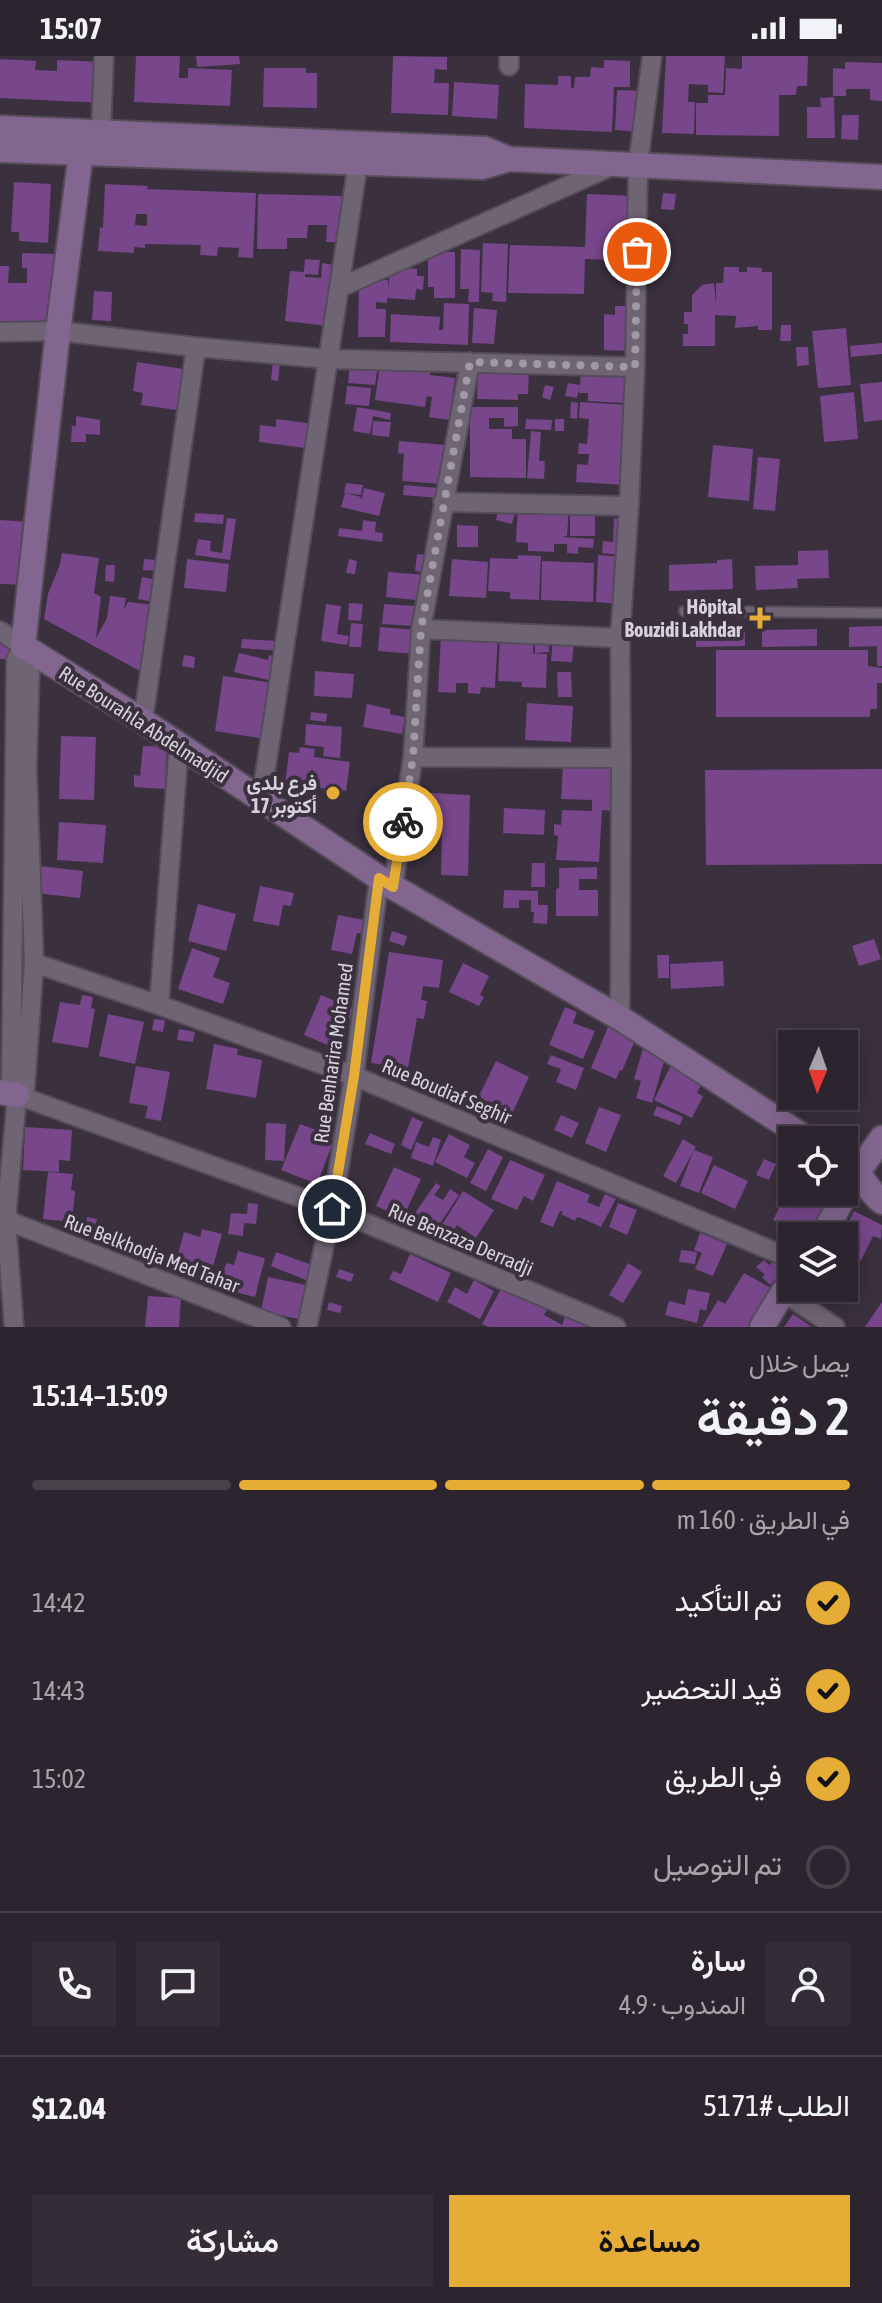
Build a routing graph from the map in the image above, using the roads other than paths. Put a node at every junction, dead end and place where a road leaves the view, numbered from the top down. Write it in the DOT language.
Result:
graph roads {
  1 [pos="104,56"];
  2 [pos="652,56"];
  3 [pos="0,128"];
  4 [pos="101,132"];
  5 [pos="0,150"];
  6 [pos="81,153"];
  7 [pos="509,159"];
  8 [pos="358,163"];
  9 [pos="628,164"];
  10 [pos="882,177"];
  11 [pos="339,288"];
  12 [pos="58,331"];
  13 [pos="0,332"];
  14 [pos="196,347"];
  15 [pos="328,359"];
  16 [pos="470,362"];
  17 [pos="635,367"];
  18 [pos="443,502"];
  19 [pos="629,506"];
  20 [pos="684,611"];
  21 [pos="882,613"];
  22 [pos="421,629"];
  23 [pos="0,631"];
  24 [pos="620,638"];
  25 [pos="23,646"];
  26 [pos="143,721"];
  27 [pos="0,744"];
  28 [pos="179,745"];
  29 [pos="413,757"];
  30 [pos="621,758"];
  31 [pos="14,763"];
  32 [pos="261,800"];
  33 [pos="386,883"];
  34 [pos="34,963"];
  35 [pos="159,1005"];
  36 [pos="620,1018"];
  37 [pos="354,1076"];
  38 [pos="8,1094"];
  39 [pos="787,1126"];
  40 [pos="882,1138"];
  41 [pos="858,1160"];
  42 [pos="858,1175"];
  43 [pos="880,1200"];
  44 [pos="332,1209"];
  45 [pos="6,1220"];
  46 [pos="778,1253"];
  47 [pos="778,1302"];
  48 [pos="806,1302"];
  49 [pos="14,1327"];
  50 [pos="281,1327"];
  51 [pos="307,1327"];
  52 [pos="616,1327"];
  53 [pos="762,1327"];
  54 [pos="835,1327"];
  1 -- 4 [label="street"];
  2 -- 9 [label="street"];
  3 -- 4 [label="street"];
  4 -- 7 [label="street"];
  5 -- 6 [label="street"];
  6 -- 8 [label="street"];
  6 -- 12 [label="street"];
  7 -- 8 [label="street"];
  7 -- 9 [label="street"];
  8 -- 11 [label="street"];
  9 -- 10 [label="street"];
  9 -- 11 [label="street"];
  9 -- 17 [label="street"];
  11 -- 15 [label="street"];
  12 -- 13 [label="street"];
  12 -- 14 [label="street"];
  12 -- 25 [label="street"];
  14 -- 15 [label="street"];
  14 -- 26 [label="street"];
  15 -- 16 [label="street"];
  15 -- 32 [label="street"];
  16 -- 17 [label="street"];
  16 -- 18 [label="street, Rue Benharira Mohamed"];
  17 -- 19 [label="street"];
  18 -- 19 [label="street"];
  18 -- 22 [label="street, Rue Benharira Mohamed"];
  19 -- 24 [label="street"];
  20 -- 21 [label="lane"];
  22 -- 24 [label="street"];
  22 -- 29 [label="street, Rue Benharira Mohamed"];
  23 -- 25 [label="street"];
  24 -- 30 [label="street"];
  25 -- 26 [label="street, Rue Bourahla Abdelmadjid"];
  25 -- 31 [label="street"];
  25 -- 34 [label="street"];
  26 -- 28 [label="street, Rue Bourahla Abdelmadjid"];
  27 -- 31 [label="street"];
  28 -- 32 [label="street, Rue Bourahla Abdelmadjid"];
  28 -- 35 [label="street"];
  29 -- 30 [label="street"];
  29 -- 33 [label="street, Rue Benharira Mohamed"];
  30 -- 36 [label="street"];
  31 -- 38 [label="street"];
  32 -- 33 [label="street, Rue Bourahla Abdelmadjid"];
  33 -- 36 [label="street, Rue Bourahla Abdelmadjid"];
  33 -- 37 [label="street, Rue Benharira Mohamed"];
  34 -- 35 [label="street, Rue Boudiaf Seghir"];
  34 -- 38 [label="street"];
  35 -- 37 [label="street, Rue Boudiaf Seghir"];
  36 -- 39 [label="street, Rue Bourahla Abdelmadjid"];
  37 -- 44 [label="street, Rue Benharira Mohamed"];
  37 -- 46 [label="street, Rue Boudiaf Seghir"];
  38 -- 44 [label="street, Rue Benzaza Derradji"];
  38 -- 45 [label="street"];
  40 -- 41 [label="street"];
  42 -- 43 [label="street"];
  44 -- 51 [label="street, Rue Benharira Mohamed"];
  44 -- 52 [label="street, Rue Benzaza Derradji"];
  45 -- 49 [label="street"];
  45 -- 50 [label="street, Rue Belkhodja Med Tahar"];
  47 -- 53 [label="street"];
  48 -- 54 [label="street"];
}
